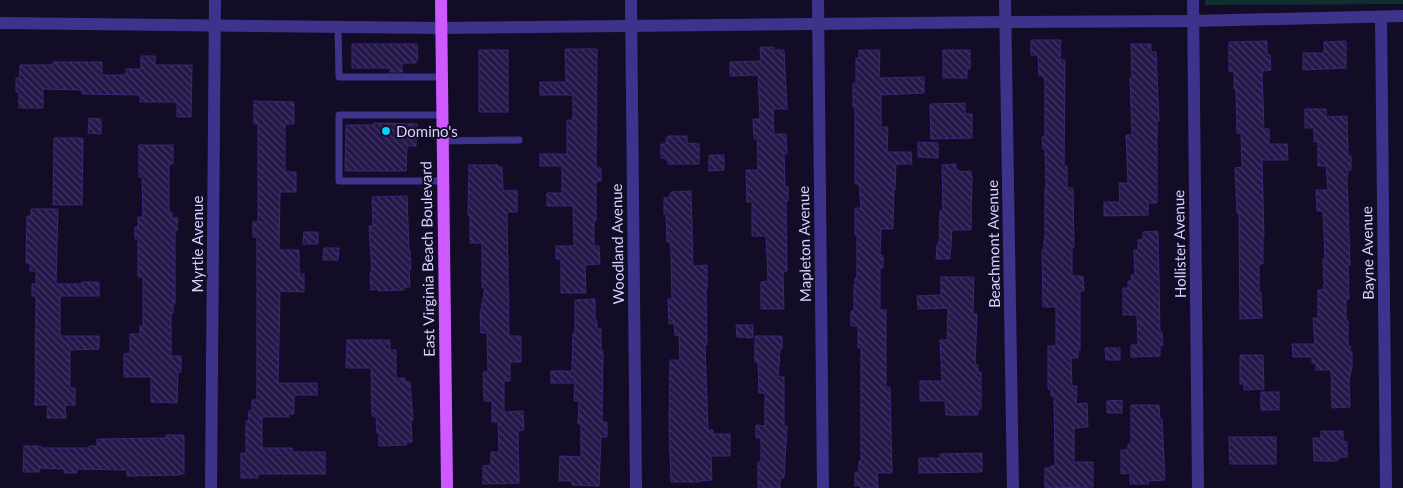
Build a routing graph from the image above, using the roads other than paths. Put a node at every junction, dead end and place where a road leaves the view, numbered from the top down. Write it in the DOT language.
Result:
graph roads {
  1 [pos="215,0"];
  2 [pos="441,0"];
  3 [pos="631,0"];
  4 [pos="818,0"];
  5 [pos="1005,0"];
  6 [pos="1193,0"];
  7 [pos="1403,16"];
  8 [pos="1381,17"];
  9 [pos="1193,21"];
  10 [pos="1006,22"];
  11 [pos="0,23"];
  12 [pos="818,24"];
  13 [pos="214,26"];
  14 [pos="338,27"];
  15 [pos="631,27"];
  16 [pos="441,28"];
  17 [pos="442,77"];
  18 [pos="442,115"];
  19 [pos="519,140"];
  20 [pos="442,141"];
  21 [pos="443,181"];
  22 [pos="211,488"];
  23 [pos="446,488"];
  24 [pos="636,488"];
  25 [pos="823,488"];
  26 [pos="1013,488"];
  27 [pos="1198,488"];
  28 [pos="1386,488"];
  1 -- 13 [label="street, Myrtle Avenue"];
  2 -- 16 [label="main road, East Virginia Beach Boulevard"];
  3 -- 15 [label="street, Woodland Avenue"];
  4 -- 12 [label="street, Mapleton Avenue"];
  5 -- 10 [label="street, Beachmont Avenue"];
  6 -- 9 [label="street, Hollister Avenue"];
  7 -- 8 [label="street"];
  8 -- 9 [label="street"];
  8 -- 28 [label="street, Bayne Avenue"];
  9 -- 10 [label="street"];
  9 -- 27 [label="street, Hollister Avenue"];
  10 -- 12 [label="street"];
  10 -- 26 [label="street, Beachmont Avenue"];
  11 -- 13 [label="street"];
  12 -- 15 [label="street"];
  12 -- 25 [label="street, Mapleton Avenue"];
  13 -- 14 [label="street"];
  13 -- 22 [label="street, Myrtle Avenue"];
  14 -- 16 [label="street"];
  14 -- 17 [label="lane"];
  15 -- 16 [label="street"];
  15 -- 24 [label="street, Woodland Avenue"];
  16 -- 17 [label="main road, East Virginia Beach Boulevard"];
  17 -- 18 [label="main road, East Virginia Beach Boulevard"];
  18 -- 20 [label="main road, East Virginia Beach Boulevard"];
  18 -- 21 [label="lane"];
  19 -- 20 [label="lane"];
  20 -- 21 [label="main road, East Virginia Beach Boulevard"];
  21 -- 23 [label="main road, East Virginia Beach Boulevard"];
}
